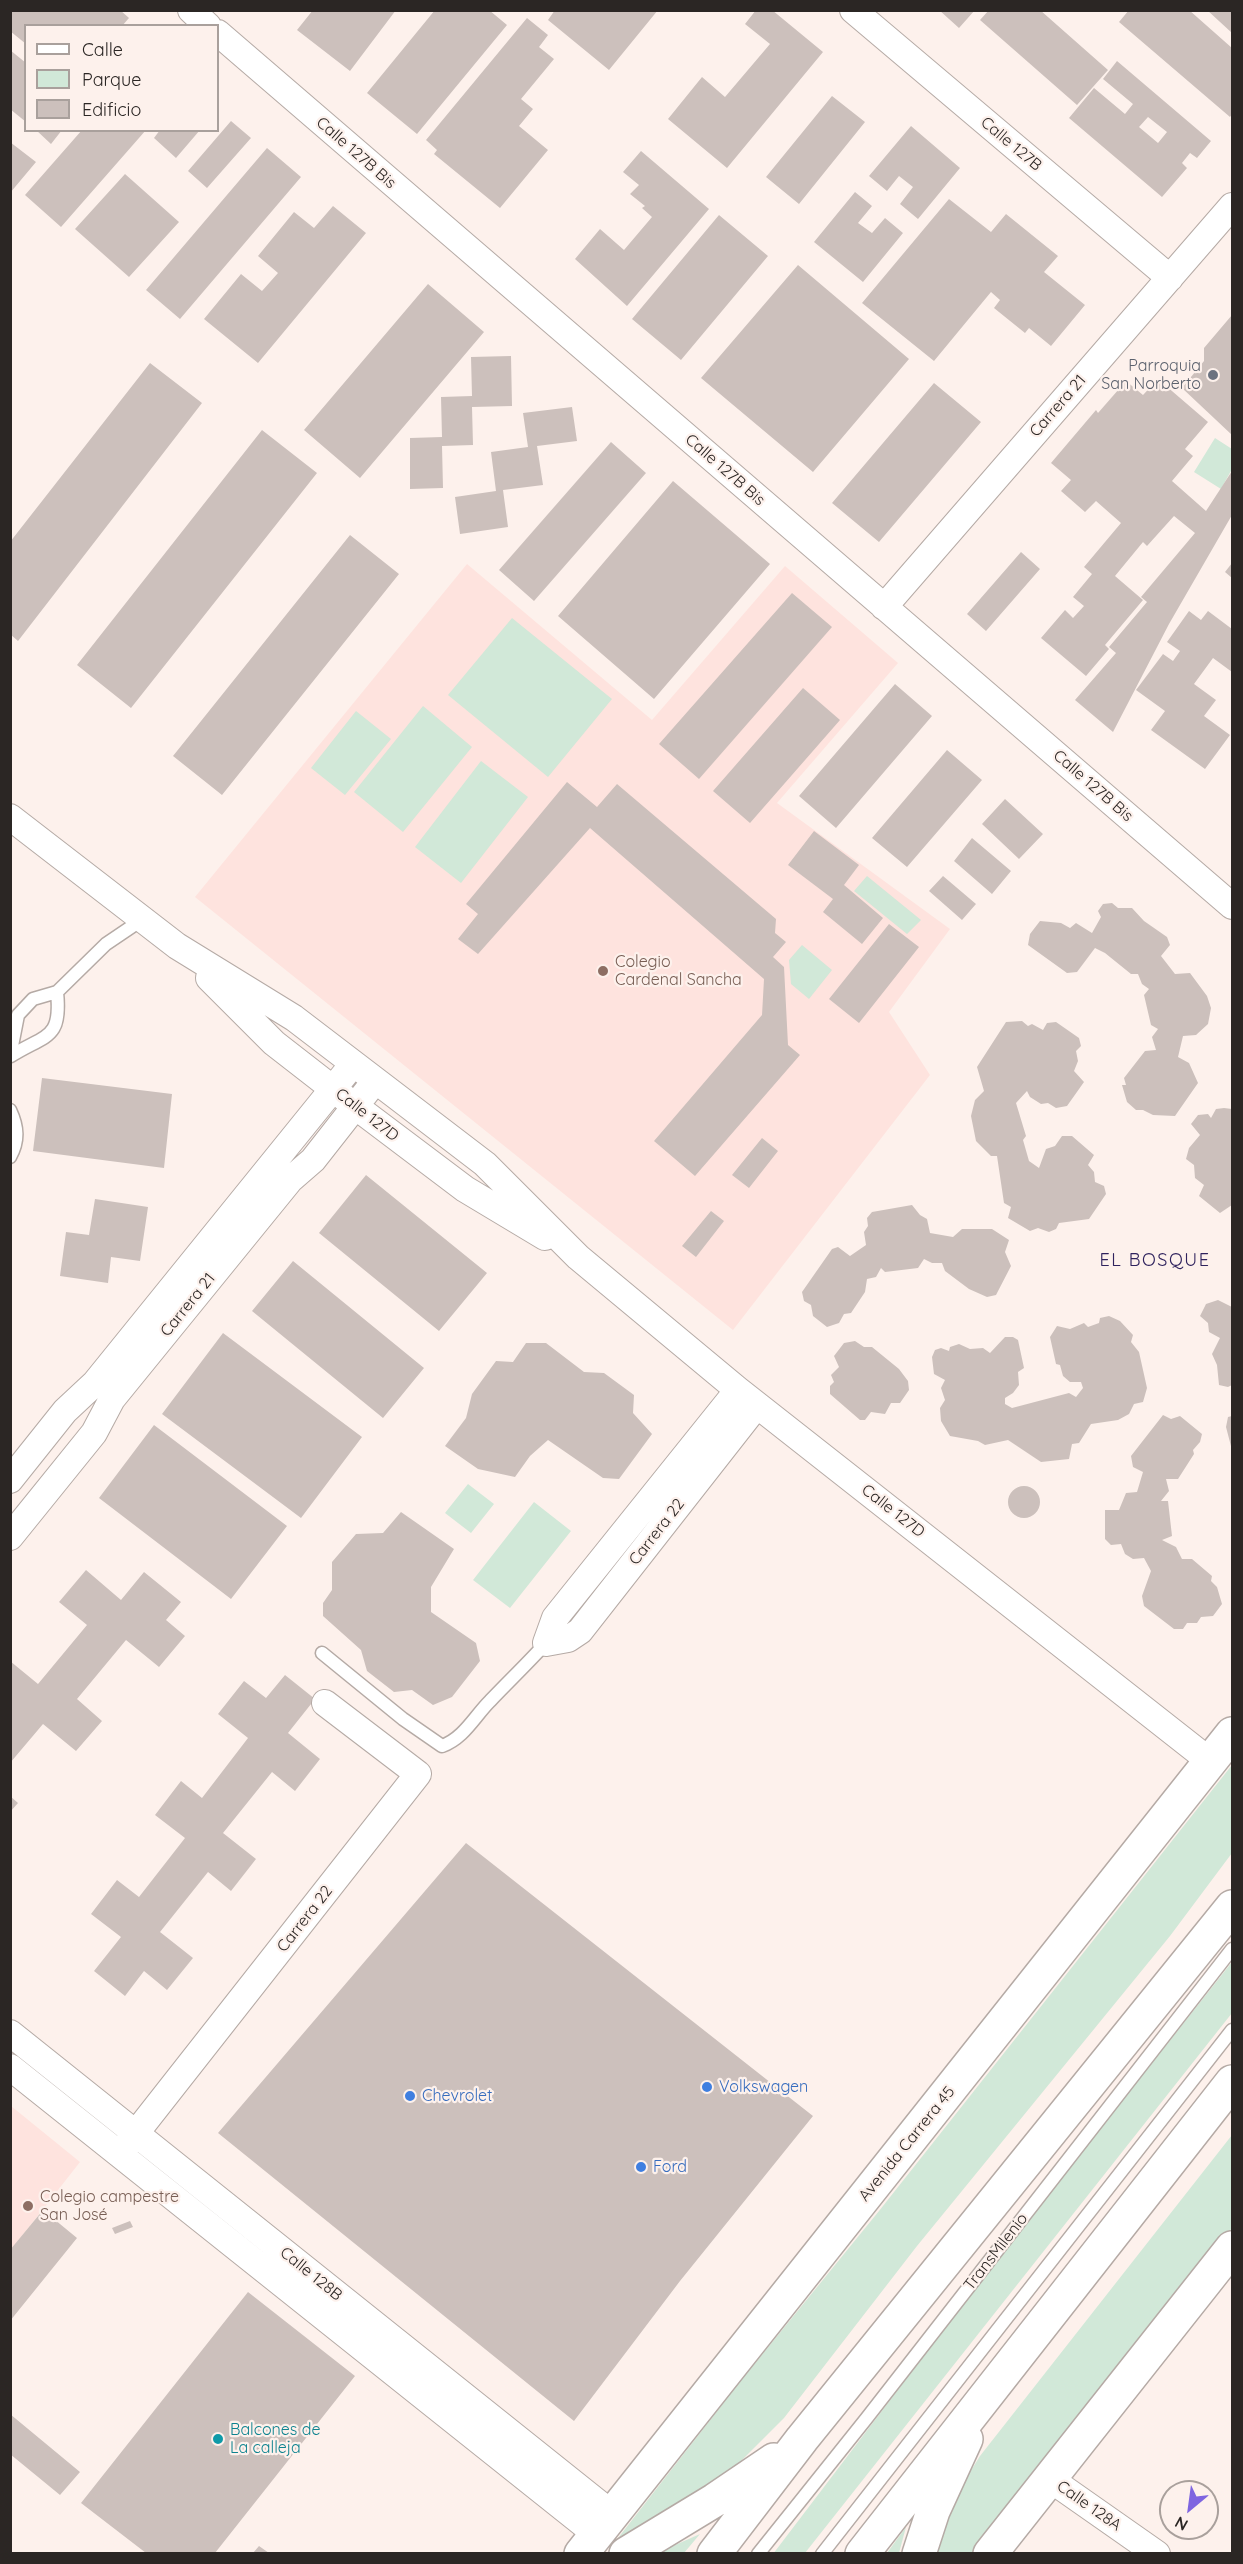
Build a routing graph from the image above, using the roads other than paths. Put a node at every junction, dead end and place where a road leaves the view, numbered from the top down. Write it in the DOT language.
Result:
graph roads {
  1 [pos="191,10"];
  2 [pos="853,10"];
  3 [pos="206,24"];
  4 [pos="219,34"];
  5 [pos="1233,206"];
  6 [pos="1170,278"];
  7 [pos="884,607"];
  8 [pos="10,817"];
  9 [pos="1233,906"];
  10 [pos="143,919"];
  11 [pos="177,946"];
  12 [pos="57,992"];
  13 [pos="353,1064"];
  14 [pos="375,1081"];
  15 [pos="333,1088"];
  16 [pos="355,1106"];
  17 [pos="10,1110"];
  18 [pos="10,1157"];
  19 [pos="578,1257"];
  20 [pos="748,1397"];
  21 [pos="10,1480"];
  22 [pos="10,1537"];
  23 [pos="546,1643"];
  24 [pos="322,1653"];
  25 [pos="326,1703"];
  26 [pos="1233,1734"];
  27 [pos="1211,1762"];
  28 [pos="1233,1907"];
  29 [pos="1233,1949"];
  30 [pos="1233,2030"];
  31 [pos="10,2033"];
  32 [pos="10,2067"];
  33 [pos="1233,2082"];
  34 [pos="136,2134"];
  35 [pos="119,2154"];
  36 [pos="1233,2248"];
  37 [pos="988,2390"];
  38 [pos="802,2439"];
  39 [pos="1050,2478"];
  40 [pos="596,2534"];
  41 [pos="626,2553"];
  42 [pos="714,2553"];
  43 [pos="758,2553"];
  44 [pos="822,2553"];
  45 [pos="862,2553"];
  46 [pos="920,2553"];
  47 [pos="990,2553"];
  48 [pos="1157,2553"];
  1 -- 3 [label="street"];
  2 -- 6 [label="street, Calle 127B"];
  4 -- 7 [label="street, Calle 127B Bis"];
  5 -- 6 [label="street, Carrera 21"];
  6 -- 7 [label="street, Carrera 21"];
  7 -- 9 [label="street, Calle 127B Bis"];
  8 -- 10 [label="street, Calle 127D"];
  10 -- 11 [label="street, Calle 127D"];
  10 -- 12 [label="lane"];
  11 -- 13 [label="street, Calle 127D"];
  11 -- 15 [label="street, Calle 127D"];
  12 -- 12 [label="lane"];
  13 -- 14 [label="street, Calle 127D"];
  13 -- 15 [label="street, Carrera 21"];
  14 -- 16 [label="street, Carrera 21"];
  14 -- 19 [label="street, Calle 127D"];
  15 -- 16 [label="street, Calle 127D"];
  15 -- 21 [label="street, Carrera 21"];
  16 -- 19 [label="street, Calle 127D"];
  16 -- 22 [label="street, Carrera 21"];
  17 -- 18 [label="lane"];
  19 -- 20 [label="street, Calle 127D"];
  20 -- 23 [label="street, Carrera 22"];
  20 -- 27 [label="street, Calle 127D"];
  23 -- 24 [label="lane, Carrera 22"];
  25 -- 34 [label="street, Carrera 22"];
  26 -- 27 [label="highway, Avenida Carrera 45"];
  27 -- 40 [label="highway, Avenida Carrera 45"];
  28 -- 38 [label="highway"];
  29 -- 43 [label="lane, TransMilenio"];
  30 -- 44 [label="lane"];
  31 -- 34 [label="street, Calle 128B"];
  32 -- 35 [label="street, Calle 128B"];
  33 -- 37 [label="highway"];
  34 -- 35 [label="street, Carrera 22"];
  34 -- 40 [label="street, Calle 128B"];
  35 -- 40 [label="street, Calle 128B"];
  36 -- 39 [label="highway"];
  37 -- 45 [label="highway"];
  37 -- 46 [label="highway"];
  38 -- 41 [label="highway"];
  38 -- 42 [label="highway"];
  39 -- 47 [label="highway"];
  39 -- 48 [label="street, Calle 128A"];
}
